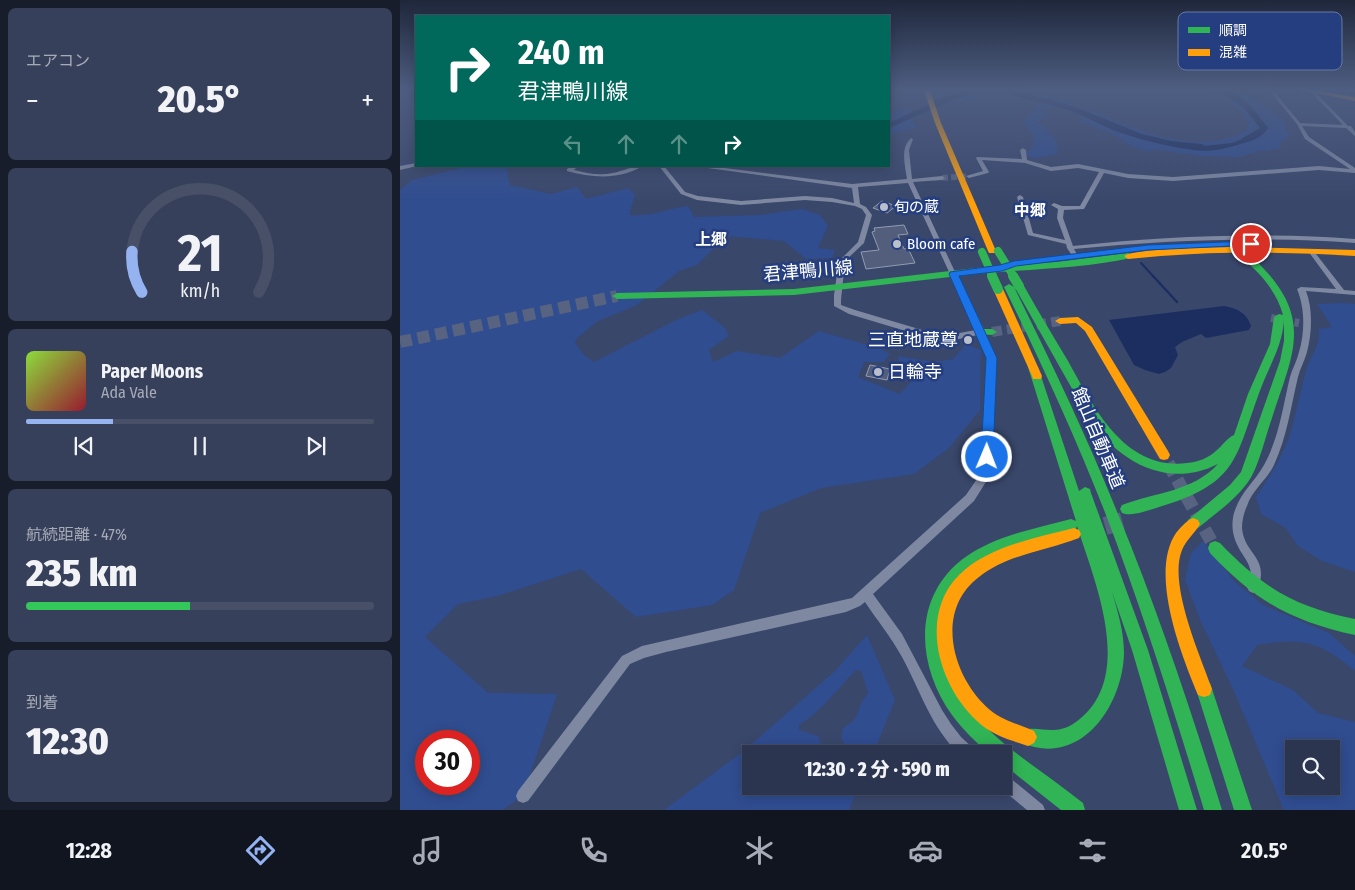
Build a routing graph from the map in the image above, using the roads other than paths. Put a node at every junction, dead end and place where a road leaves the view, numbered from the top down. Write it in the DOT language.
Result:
graph roads {
  1 [pos="936,128"];
  2 [pos="936,128"];
  3 [pos="1301,128"];
  4 [pos="1304,132"];
  5 [pos="1314,134"];
  6 [pos="911,139"];
  7 [pos="1024,150"];
  8 [pos="1025,161"];
  9 [pos="415,165"];
  10 [pos="574,167"];
  11 [pos="638,167"];
  12 [pos="663,167"];
  13 [pos="703,167"];
  14 [pos="400,168"];
  15 [pos="1355,170"];
  16 [pos="1102,171"];
  17 [pos="969,176"];
  18 [pos="942,178"];
  19 [pos="910,181"];
  20 [pos="856,186"];
  21 [pos="1020,197"];
  22 [pos="857,205"];
  23 [pos="1054,205"];
  24 [pos="1061,208"];
  25 [pos="1355,241"];
  26 [pos="1355,247"];
  27 [pos="1234,248"];
  28 [pos="1071,249"];
  29 [pos="991,251"];
  30 [pos="1311,251"];
  31 [pos="1355,253"];
  32 [pos="1002,268"];
  33 [pos="953,274"];
  34 [pos="838,287"];
  35 [pos="1009,287"];
  36 [pos="1342,292"];
  37 [pos="1355,293"];
  38 [pos="617,296"];
  39 [pos="1060,321"];
  40 [pos="987,332"];
  41 [pos="1033,367"];
  42 [pos="1239,436"];
  43 [pos="1255,452"];
  44 [pos="1164,455"];
  45 [pos="1216,548"];
  46 [pos="1253,587"];
  47 [pos="866,594"];
  48 [pos="1354,629"];
  49 [pos="958,745"];
  50 [pos="1012,789"];
  51 [pos="523,796"];
  52 [pos="1038,810"];
  53 [pos="1076,810"];
  54 [pos="1188,810"];
  55 [pos="1213,810"];
  56 [pos="1243,810"];
  1 -- 29 [label="main road, 館山自動車道"];
  2 -- 29 [label="main road, 館山自動車道"];
  3 -- 4 [label="street"];
  4 -- 5 [label="street"];
  4 -- 15 [label="street"];
  6 -- 19 [label="street"];
  7 -- 8 [label="street"];
  8 -- 16 [label="street"];
  8 -- 17 [label="street"];
  9 -- 14 [label="street"];
  10 -- 11 [label="street"];
  12 -- 22 [label="street"];
  13 -- 20 [label="street"];
  15 -- 16 [label="street"];
  16 -- 24 [label="street"];
  18 -- 19 [label="street"];
  19 -- 20 [label="street"];
  19 -- 33 [label="street"];
  20 -- 22 [label="street"];
  21 -- 28 [label="street"];
  22 -- 34 [label="street"];
  23 -- 24 [label="street"];
  24 -- 28 [label="street"];
  25 -- 28 [label="street"];
  26 -- 27 [label="main road, 君津鴨川線"];
  27 -- 28 [label="main road, 君津鴨川線"];
  27 -- 30 [label="main road, 君津鴨川線"];
  27 -- 32 [label="main road, 君津鴨川線"];
  27 -- 42 [label="main road"];
  27 -- 43 [label="main road"];
  28 -- 32 [label="main road, 君津鴨川線"];
  29 -- 35 [label="main road, 館山自動車道, bridge"];
  29 -- 35 [label="main road, bridge"];
  30 -- 31 [label="main road, 君津鴨川線"];
  30 -- 36 [label="street"];
  32 -- 33 [label="main road, 君津鴨川線"];
  33 -- 34 [label="main road, 君津鴨川線"];
  33 -- 40 [label="main road"];
  34 -- 38 [label="main road, 君津鴨川線"];
  34 -- 40 [label="street"];
  35 -- 41 [label="main road, 館山自動車道"];
  35 -- 42 [label="main road"];
  35 -- 55 [label="main road, 館山自動車道"];
  36 -- 37 [label="street"];
  36 -- 46 [label="street"];
  39 -- 44 [label="main road"];
  40 -- 47 [label="street"];
  41 -- 53 [label="main road"];
  41 -- 54 [label="main road, 館山自動車道"];
  42 -- 43 [label="main road"];
  43 -- 56 [label="main road"];
  45 -- 46 [label="main road"];
  46 -- 48 [label="main road"];
  47 -- 49 [label="street"];
  47 -- 51 [label="street"];
  50 -- 52 [label="street"];
}
